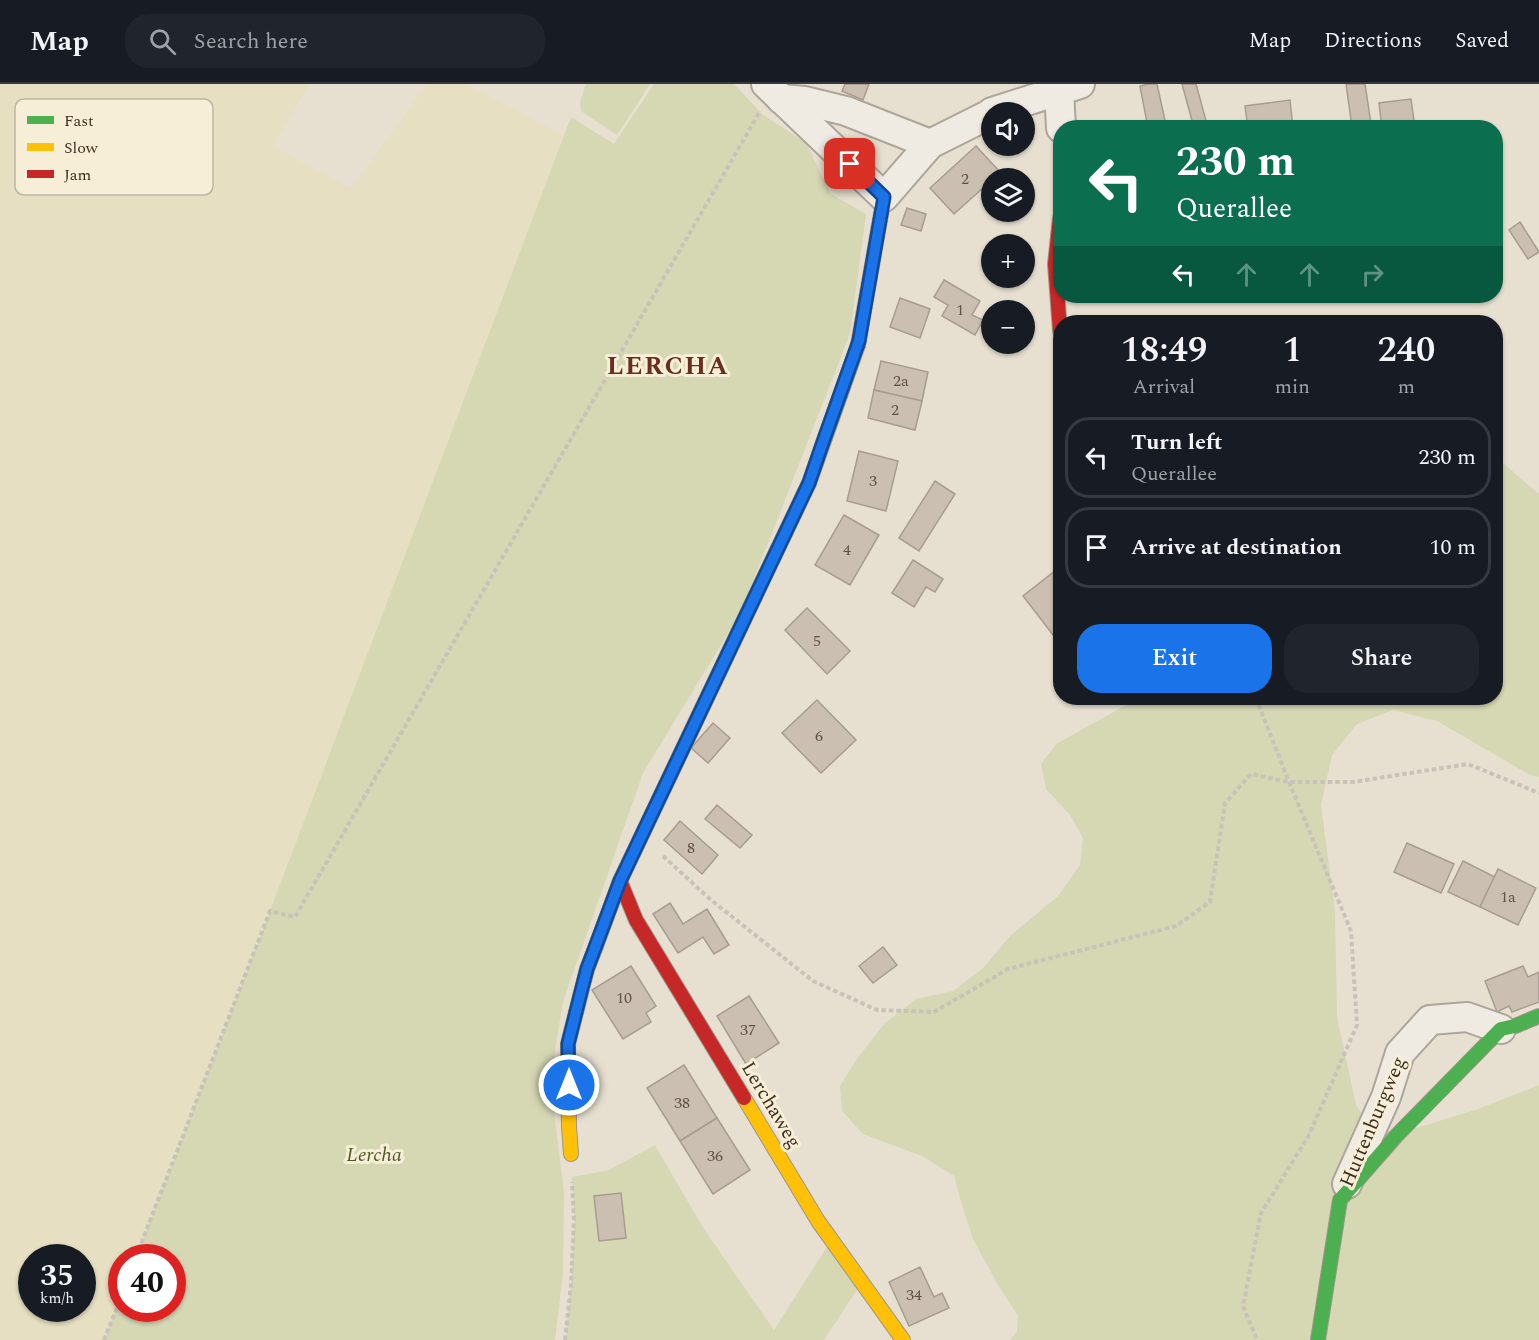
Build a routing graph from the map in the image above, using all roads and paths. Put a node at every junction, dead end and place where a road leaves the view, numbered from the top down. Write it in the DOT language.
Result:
graph roads {
  1 [pos="1069,87"];
  2 [pos="773,91"];
  3 [pos="1025,102"];
  4 [pos="981,118"];
  5 [pos="1063,120"];
  6 [pos="930,144"];
  7 [pos="884,197"];
  8 [pos="1259,705"];
  9 [pos="1289,782"];
  10 [pos="1539,793"];
  11 [pos="641,835"];
  12 [pos="620,881"];
  13 [pos="1539,1016"];
  14 [pos="1501,1029"];
  15 [pos="571,1154"];
  16 [pos="1340,1200"];
  17 [pos="141,1244"];
  18 [pos="111,1322"];
  19 [pos="104,1340"];
  20 [pos="565,1340"];
  21 [pos="903,1340"];
  22 [pos="1257,1340"];
  23 [pos="1318,1340"];
  1 -- 3 [label="street"];
  1 -- 5 [label="street"];
  2 -- 6 [label="street"];
  2 -- 7 [label="street"];
  2 -- 17 [label="path"];
  4 -- 6 [label="street"];
  6 -- 7 [label="street"];
  7 -- 11 [label="street"];
  8 -- 9 [label="path"];
  9 -- 10 [label="path"];
  9 -- 11 [label="path"];
  9 -- 22 [label="path"];
  11 -- 12 [label="street"];
  12 -- 15 [label="street"];
  12 -- 21 [label="street, Lerchaweg"];
  13 -- 14 [label="street, Huttenburgweg"];
  14 -- 16 [label="street, Huttenburgweg"];
  14 -- 16 [label="street, Huttenburgweg"];
  15 -- 20 [label="path"];
  16 -- 23 [label="street, Huttenburgweg"];
  18 -- 19 [label="path"];
}
